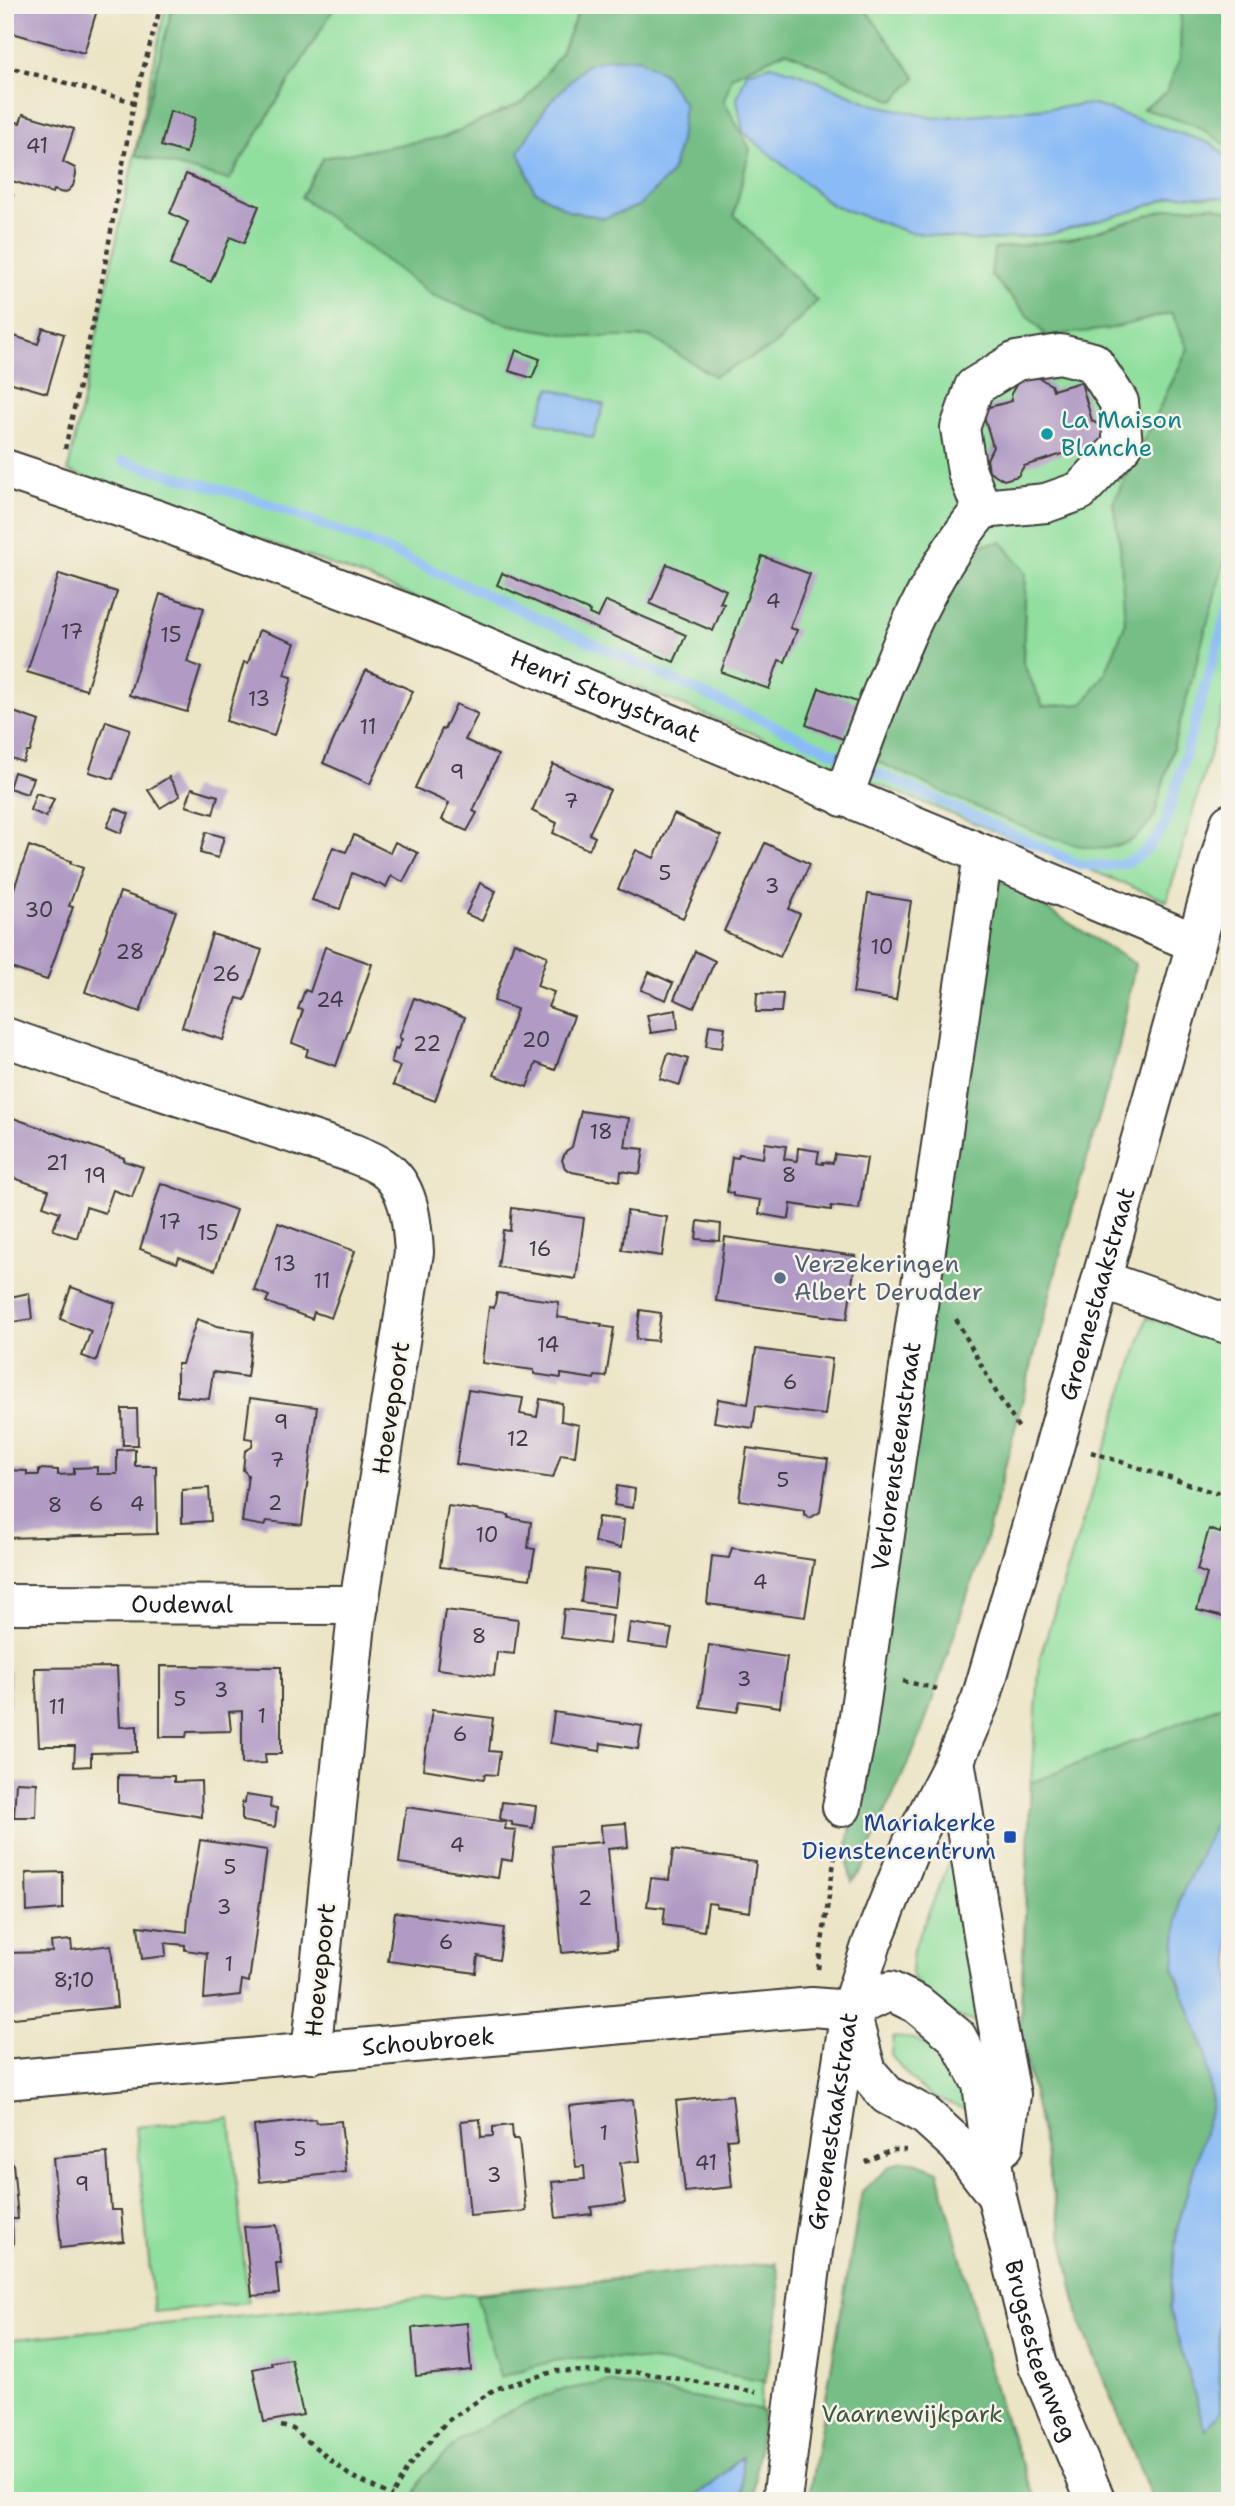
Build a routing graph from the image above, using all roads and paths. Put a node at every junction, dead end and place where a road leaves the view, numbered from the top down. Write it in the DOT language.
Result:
graph roads {
  1 [pos="161,5"];
  2 [pos="5,66"];
  3 [pos="134,102"];
  4 [pos="5,469"];
  5 [pos="57,486"];
  6 [pos="982,509"];
  7 [pos="851,774"];
  8 [pos="1230,823"];
  9 [pos="984,854"];
  10 [pos="1196,943"];
  11 [pos="5,1037"];
  12 [pos="924,1268"];
  13 [pos="1102,1280"];
  14 [pos="1230,1325"];
  15 [pos="1039,1437"];
  16 [pos="1230,1487"];
  17 [pos="5,1604"];
  18 [pos="359,1605"];
  19 [pos="865,1673"];
  20 [pos="981,1699"];
  21 [pos="955,1760"];
  22 [pos="842,1807"];
  23 [pos="812,2007"];
  24 [pos="850,2010"];
  25 [pos="311,2054"];
  26 [pos="5,2080"];
  27 [pos="970,2160"];
  28 [pos="826,2179"];
  29 [pos="997,2197"];
  30 [pos="795,2399"];
  31 [pos="281,2426"];
  32 [pos="390,2498"];
  33 [pos="782,2501"];
  34 [pos="1096,2501"];
  1 -- 3 [label="path"];
  2 -- 3 [label="path"];
  3 -- 5 [label="path"];
  4 -- 5 [label="street, Henri Storystraat"];
  5 -- 7 [label="street, Henri Storystraat"];
  6 -- 6 [label="street"];
  6 -- 7 [label="street"];
  7 -- 9 [label="street, Henri Storystraat"];
  8 -- 10 [label="street, Groenestaakstraat"];
  9 -- 10 [label="street, Henri Storystraat"];
  9 -- 12 [label="street, Verlorensteenstraat"];
  10 -- 13 [label="street, Groenestaakstraat"];
  11 -- 18 [label="street, Hoevepoort"];
  12 -- 15 [label="path"];
  12 -- 19 [label="street, Verlorensteenstraat"];
  13 -- 14 [label="street"];
  13 -- 15 [label="street, Groenestaakstraat"];
  15 -- 16 [label="path"];
  15 -- 20 [label="street, Groenestaakstraat"];
  17 -- 18 [label="street, Oudewal"];
  18 -- 25 [label="street, Hoevepoort"];
  19 -- 20 [label="path"];
  19 -- 22 [label="street, Verlorensteenstraat"];
  20 -- 21 [label="street, Groenestaakstraat"];
  21 -- 24 [label="street, Groenestaakstraat"];
  21 -- 29 [label="street"];
  22 -- 23 [label="path"];
  23 -- 24 [label="street, Schoubroek"];
  23 -- 25 [label="street, Schoubroek"];
  24 -- 27 [label="street"];
  24 -- 28 [label="street, Groenestaakstraat"];
  24 -- 29 [label="street, Brugsesteenweg"];
  25 -- 26 [label="street, Schoubroek"];
  27 -- 28 [label="path"];
  27 -- 29 [label="street"];
  28 -- 30 [label="street, Groenestaakstraat"];
  29 -- 34 [label="street, Brugsesteenweg"];
  30 -- 32 [label="path"];
  30 -- 33 [label="street, Groenestaakstraat"];
  31 -- 32 [label="path"];
}
